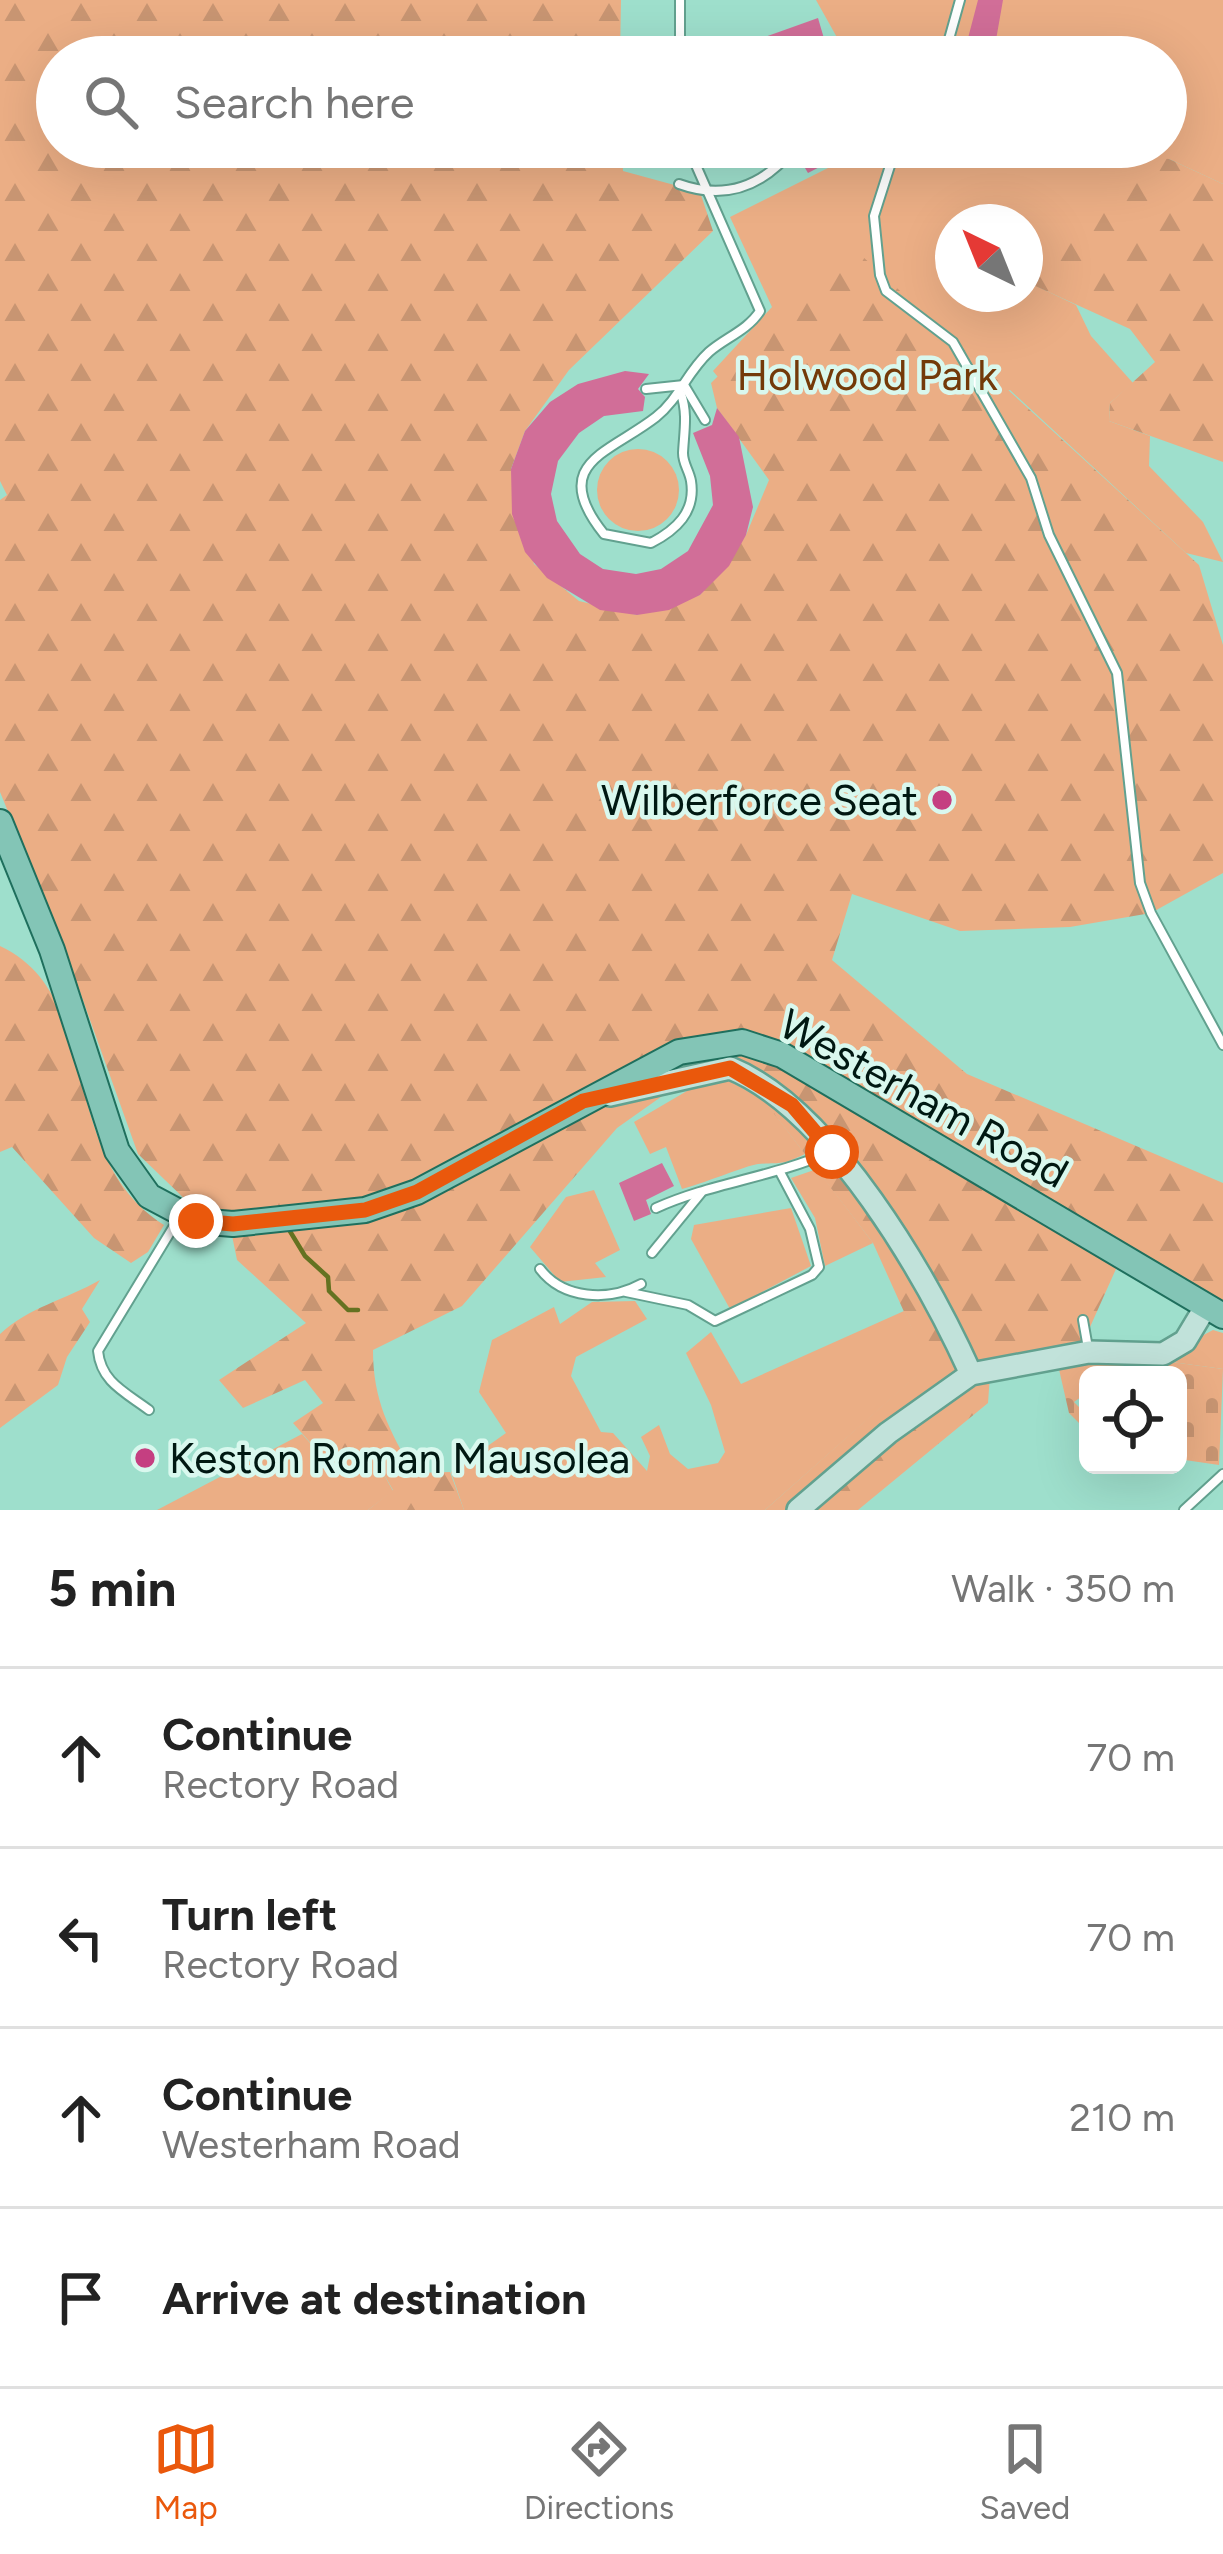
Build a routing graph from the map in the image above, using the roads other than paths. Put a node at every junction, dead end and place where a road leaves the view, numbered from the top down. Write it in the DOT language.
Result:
graph roads {
  1 [pos="680,0"];
  2 [pos="960,0"];
  3 [pos="680,36"];
  4 [pos="950,36"];
  5 [pos="697,168"];
  6 [pos="774,168"];
  7 [pos="889,168"];
  8 [pos="679,184"];
  9 [pos="709,195"];
  10 [pos="646,389"];
  11 [pos="682,389"];
  12 [pos="705,421"];
  13 [pos="0,822"];
  14 [pos="1223,1045"];
  15 [pos="583,1101"];
  16 [pos="832,1152"];
  17 [pos="781,1174"];
  18 [pos="702,1192"];
  19 [pos="656,1208"];
  20 [pos="181,1215"];
  21 [pos="652,1253"];
  22 [pos="539,1268"];
  23 [pos="641,1284"];
  24 [pos="626,1292"];
  25 [pos="1215,1311"];
  26 [pos="1083,1319"];
  27 [pos="1089,1352"];
  28 [pos="971,1374"];
  29 [pos="149,1410"];
  30 [pos="1223,1474"];
  31 [pos="798,1510"];
  32 [pos="1184,1510"];
  1 -- 3 [label="lane"];
  2 -- 4 [label="lane"];
  5 -- 9 [label="lane"];
  6 -- 9 [label="lane"];
  7 -- 14 [label="lane"];
  8 -- 9 [label="lane"];
  9 -- 11 [label="lane"];
  10 -- 11 [label="lane"];
  11 -- 11 [label="lane"];
  11 -- 12 [label="lane"];
  13 -- 20 [label="main road"];
  15 -- 16 [label="street"];
  15 -- 20 [label="main road, Westerham Road"];
  15 -- 25 [label="main road, Westerham Road"];
  16 -- 17 [label="lane"];
  16 -- 28 [label="street"];
  17 -- 18 [label="lane"];
  17 -- 24 [label="lane"];
  18 -- 19 [label="lane"];
  18 -- 21 [label="lane"];
  20 -- 29 [label="lane"];
  22 -- 24 [label="lane"];
  23 -- 24 [label="lane"];
  25 -- 27 [label="street"];
  26 -- 27 [label="lane"];
  27 -- 28 [label="street"];
  28 -- 31 [label="street"];
  30 -- 32 [label="lane"];
}
